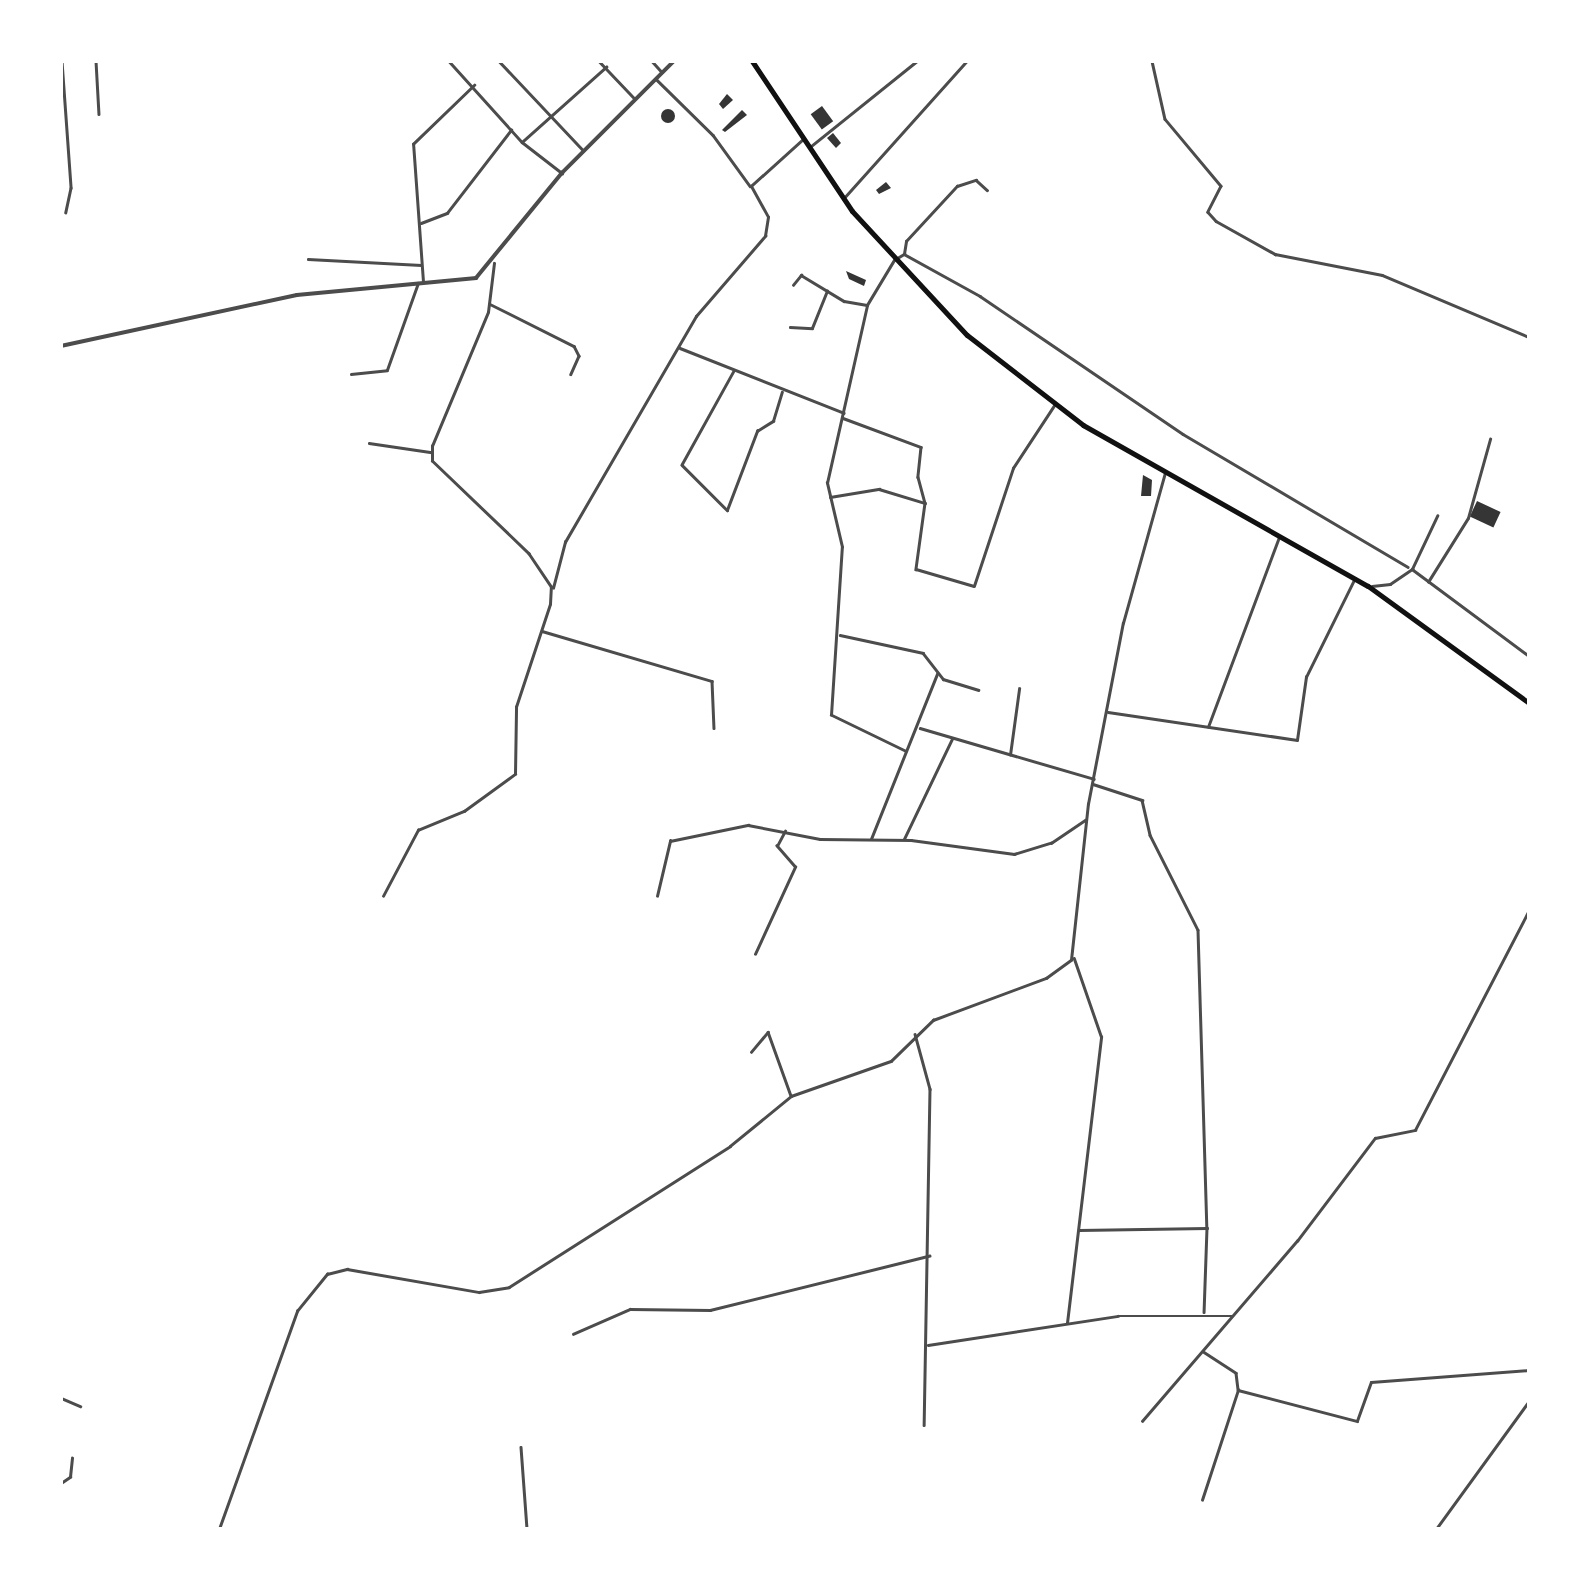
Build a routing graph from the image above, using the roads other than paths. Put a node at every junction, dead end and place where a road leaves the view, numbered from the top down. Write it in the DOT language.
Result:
graph roads {
  1 [pos="62,61"];
  2 [pos="96,61"];
  3 [pos="449,61"];
  4 [pos="499,61"];
  5 [pos="599,61"];
  6 [pos="652,61"];
  7 [pos="674,61"];
  8 [pos="752,61"];
  9 [pos="917,61"];
  10 [pos="967,61"];
  11 [pos="1152,61"];
  12 [pos="606,68"];
  13 [pos="662,72"];
  14 [pos="656,79"];
  15 [pos="474,85"];
  16 [pos="635,99"];
  17 [pos="99,114"];
  18 [pos="551,116"];
  19 [pos="511,131"];
  20 [pos="802,140"];
  21 [pos="522,142"];
  22 [pos="808,149"];
  23 [pos="583,150"];
  24 [pos="562,173"];
  25 [pos="751,186"];
  26 [pos="987,190"];
  27 [pos="843,199"];
  28 [pos="61,205"];
  29 [pos="66,212"];
  30 [pos="420,224"];
  31 [pos="61,226"];
  32 [pos="904,254"];
  33 [pos="308,259"];
  34 [pos="894,260"];
  35 [pos="494,263"];
  36 [pos="421,265"];
  37 [pos="420,282"];
  38 [pos="793,285"];
  39 [pos="827,291"];
  40 [pos="490,304"];
  41 [pos="867,305"];
  42 [pos="790,327"];
  43 [pos="1529,337"];
  44 [pos="61,346"];
  45 [pos="680,348"];
  46 [pos="734,371"];
  47 [pos="351,374"];
  48 [pos="571,374"];
  49 [pos="782,392"];
  50 [pos="1055,404"];
  51 [pos="843,416"];
  52 [pos="1490,439"];
  53 [pos="369,443"];
  54 [pos="430,452"];
  55 [pos="1165,473"];
  56 [pos="830,497"];
  57 [pos="925,503"];
  58 [pos="1437,516"];
  59 [pos="1280,536"];
  60 [pos="1410,568"];
  61 [pos="1355,578"];
  62 [pos="1428,582"];
  63 [pos="1368,586"];
  64 [pos="552,592"];
  65 [pos="542,631"];
  66 [pos="840,635"];
  67 [pos="1529,656"];
  68 [pos="937,674"];
  69 [pos="1019,689"];
  70 [pos="978,690"];
  71 [pos="1529,703"];
  72 [pos="1108,712"];
  73 [pos="1209,727"];
  74 [pos="714,728"];
  75 [pos="920,728"];
  76 [pos="952,738"];
  77 [pos="905,751"];
  78 [pos="1010,755"];
  79 [pos="1094,779"];
  80 [pos="1093,784"];
  81 [pos="1086,819"];
  82 [pos="785,831"];
  83 [pos="871,839"];
  84 [pos="904,839"];
  85 [pos="383,896"];
  86 [pos="657,896"];
  87 [pos="1529,910"];
  88 [pos="755,954"];
  89 [pos="1073,958"];
  90 [pos="915,1034"];
  91 [pos="751,1052"];
  92 [pos="791,1096"];
  93 [pos="1207,1228"];
  94 [pos="1079,1230"];
  95 [pos="929,1256"];
  96 [pos="1204,1312"];
  97 [pos="1233,1316"];
  98 [pos="1067,1323"];
  99 [pos="573,1334"];
  100 [pos="928,1345"];
  101 [pos="1204,1352"];
  102 [pos="1529,1370"];
  103 [pos="1238,1390"];
  104 [pos="61,1398"];
  105 [pos="1529,1401"];
  106 [pos="80,1406"];
  107 [pos="1142,1421"];
  108 [pos="924,1425"];
  109 [pos="521,1447"];
  110 [pos="72,1458"];
  111 [pos="61,1483"];
  112 [pos="1202,1500"];
  113 [pos="219,1529"];
  114 [pos="527,1529"];
  115 [pos="1436,1529"];
  1 -- 29 [label="street"];
  2 -- 17 [label="street"];
  3 -- 15 [label="street"];
  4 -- 18 [label="street"];
  5 -- 12 [label="street"];
  6 -- 13 [label="street"];
  7 -- 13 [label="street"];
  8 -- 20 [label="highway"];
  9 -- 22 [label="street"];
  10 -- 27 [label="street"];
  11 -- 43 [label="street"];
  12 -- 16 [label="street"];
  12 -- 18 [label="street"];
  13 -- 14 [label="street"];
  14 -- 16 [label="street"];
  14 -- 25 [label="street"];
  15 -- 19 [label="street"];
  15 -- 30 [label="street"];
  16 -- 23 [label="street"];
  18 -- 21 [label="street"];
  18 -- 23 [label="street"];
  19 -- 21 [label="street"];
  19 -- 30 [label="street"];
  20 -- 22 [label="highway"];
  20 -- 25 [label="street"];
  21 -- 24 [label="street"];
  22 -- 27 [label="highway"];
  23 -- 24 [label="street"];
  24 -- 35 [label="street"];
  25 -- 45 [label="street"];
  26 -- 32 [label="street"];
  27 -- 34 [label="highway"];
  28 -- 29 [label="street"];
  29 -- 31 [label="street"];
  30 -- 36 [label="street"];
  32 -- 34 [label="street"];
  32 -- 60 [label="street"];
  33 -- 36 [label="street"];
  34 -- 41 [label="street"];
  34 -- 50 [label="highway"];
  35 -- 37 [label="street"];
  35 -- 40 [label="street"];
  36 -- 37 [label="street"];
  37 -- 44 [label="street"];
  37 -- 47 [label="street"];
  38 -- 39 [label="street"];
  39 -- 41 [label="street"];
  39 -- 42 [label="street"];
  40 -- 48 [label="street"];
  40 -- 54 [label="street"];
  41 -- 51 [label="street"];
  45 -- 46 [label="street"];
  45 -- 64 [label="street"];
  46 -- 49 [label="street"];
  46 -- 49 [label="street"];
  49 -- 51 [label="street"];
  50 -- 55 [label="highway"];
  50 -- 57 [label="street"];
  51 -- 56 [label="street"];
  51 -- 57 [label="street"];
  52 -- 62 [label="street"];
  53 -- 54 [label="street"];
  54 -- 64 [label="street"];
  55 -- 59 [label="highway"];
  55 -- 72 [label="street"];
  56 -- 57 [label="street"];
  56 -- 66 [label="street"];
  58 -- 60 [label="street"];
  59 -- 61 [label="highway"];
  59 -- 73 [label="street"];
  60 -- 62 [label="street"];
  60 -- 63 [label="street"];
  61 -- 63 [label="highway"];
  61 -- 73 [label="street"];
  62 -- 67 [label="street"];
  63 -- 71 [label="highway"];
  64 -- 65 [label="street"];
  65 -- 74 [label="street"];
  65 -- 85 [label="street"];
  66 -- 68 [label="street"];
  66 -- 77 [label="street"];
  68 -- 70 [label="street"];
  68 -- 75 [label="street"];
  69 -- 78 [label="street"];
  72 -- 73 [label="street"];
  72 -- 79 [label="street"];
  75 -- 76 [label="street"];
  75 -- 77 [label="street"];
  76 -- 78 [label="street"];
  76 -- 84 [label="street"];
  77 -- 83 [label="street"];
  78 -- 79 [label="street"];
  79 -- 80 [label="street"];
  80 -- 81 [label="street"];
  80 -- 93 [label="street"];
  81 -- 84 [label="street"];
  81 -- 89 [label="street"];
  82 -- 83 [label="street"];
  82 -- 86 [label="street"];
  82 -- 88 [label="street"];
  83 -- 84 [label="street"];
  87 -- 97 [label="street"];
  89 -- 90 [label="street"];
  89 -- 94 [label="street"];
  90 -- 92 [label="street"];
  90 -- 95 [label="street"];
  91 -- 92 [label="street"];
  92 -- 113 [label="street"];
  93 -- 94 [label="street"];
  93 -- 96 [label="street"];
  94 -- 98 [label="street"];
  95 -- 99 [label="street"];
  95 -- 100 [label="street"];
  96 -- 97 [label="street"];
  96 -- 98 [label="street"];
  97 -- 101 [label="street"];
  98 -- 100 [label="street"];
  100 -- 108 [label="street"];
  101 -- 103 [label="street"];
  101 -- 107 [label="street"];
  102 -- 103 [label="street"];
  103 -- 112 [label="street"];
  104 -- 106 [label="street"];
  105 -- 115 [label="street"];
  109 -- 114 [label="street"];
  110 -- 111 [label="street"];
}
